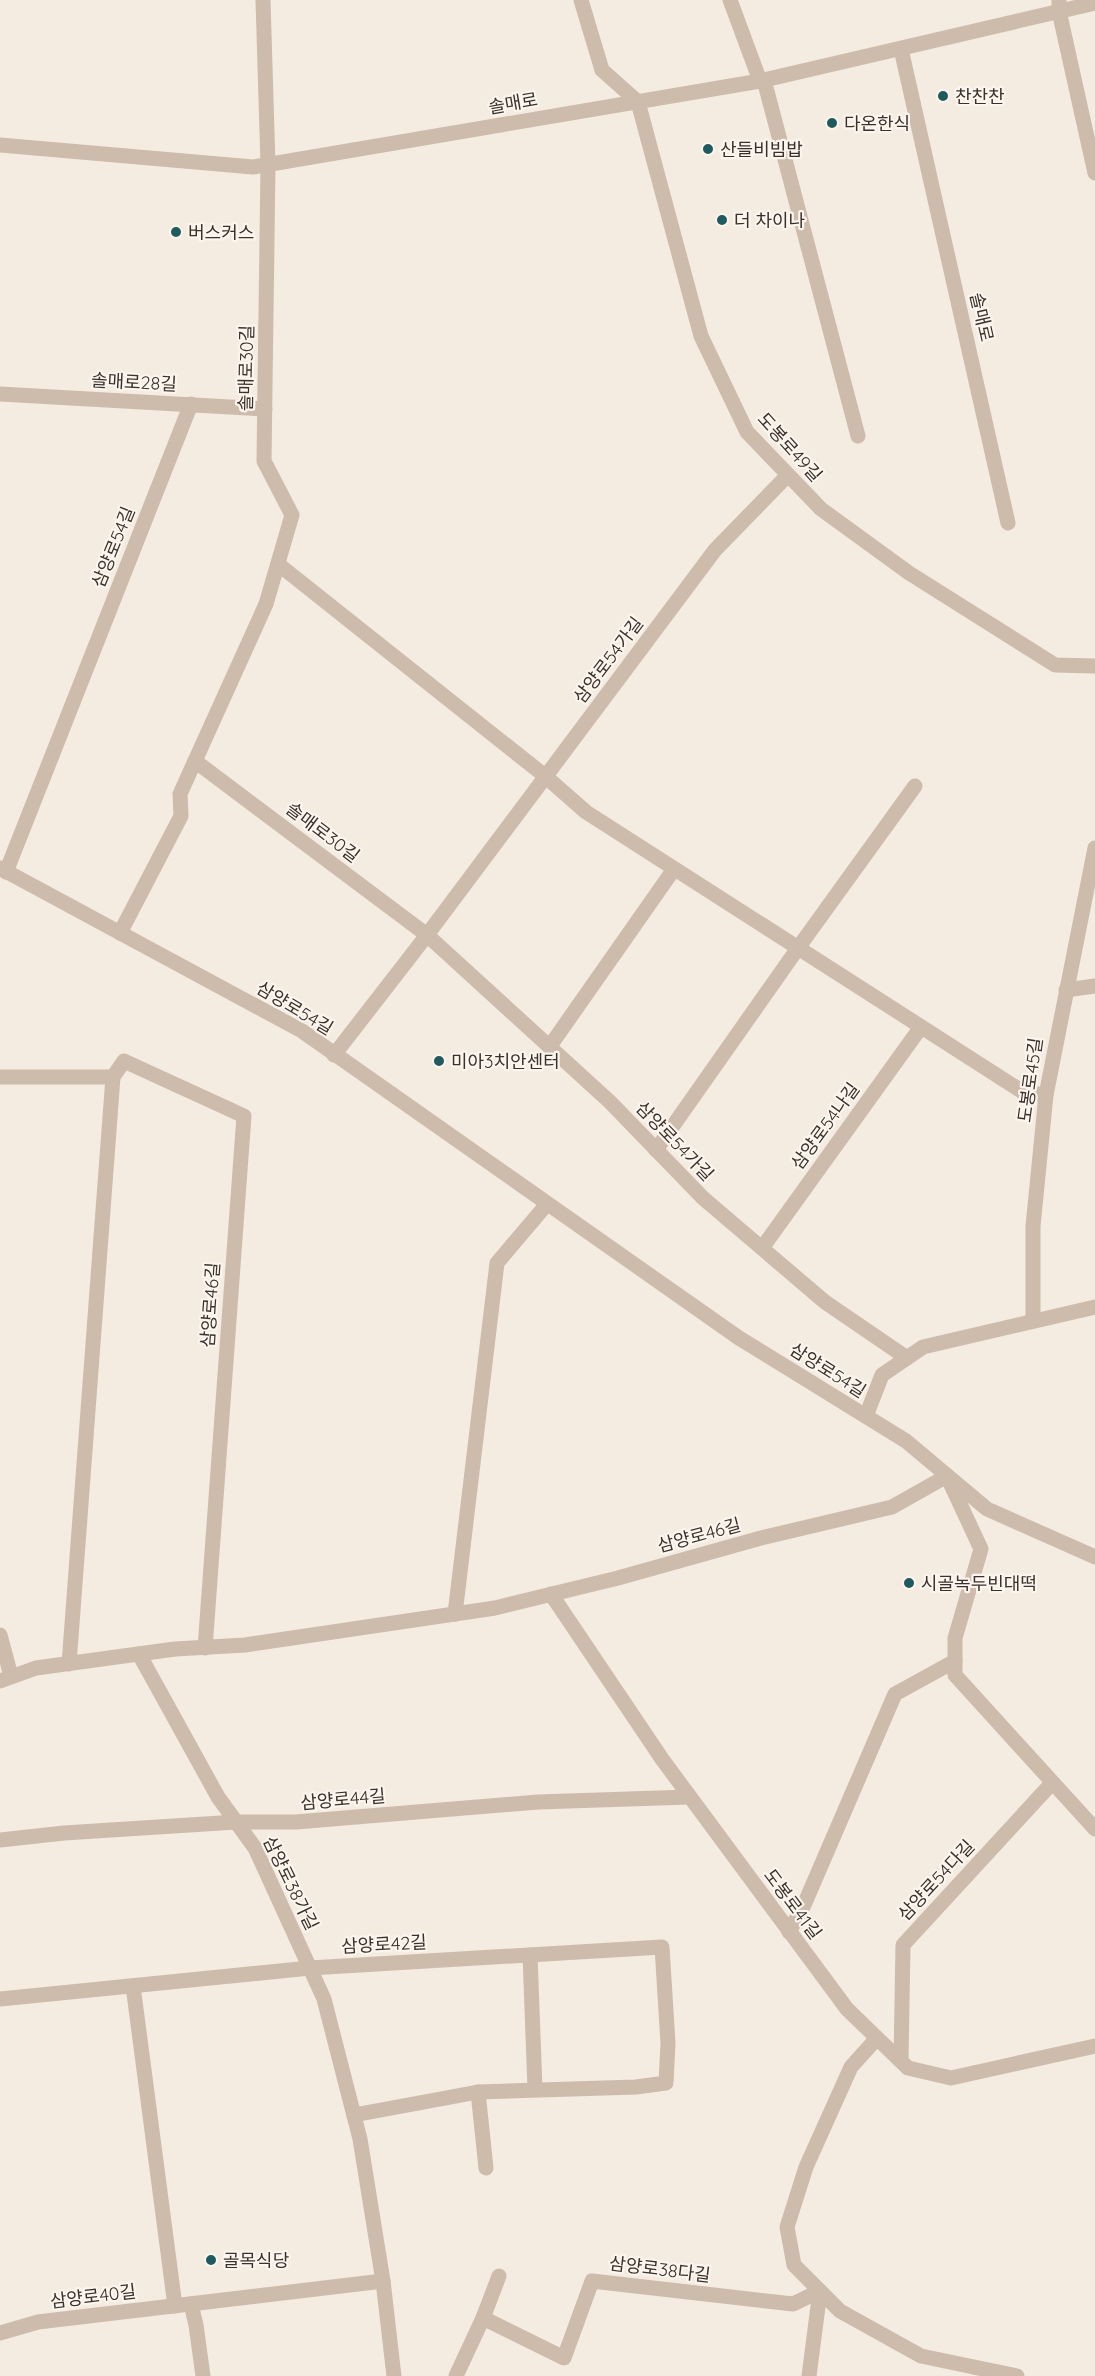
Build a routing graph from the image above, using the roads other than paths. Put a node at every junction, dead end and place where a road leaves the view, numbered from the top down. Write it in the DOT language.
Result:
graph roads {
  1 [pos="263,0"];
  2 [pos="581,0"];
  3 [pos="730,0"];
  4 [pos="1095,3"];
  5 [pos="1059,6"];
  6 [pos="901,49"];
  7 [pos="762,80"];
  8 [pos="638,102"];
  9 [pos="0,145"];
  10 [pos="268,165"];
  11 [pos="1095,173"];
  12 [pos="0,394"];
  13 [pos="191,404"];
  14 [pos="265,409"];
  15 [pos="858,436"];
  16 [pos="788,475"];
  17 [pos="1008,523"];
  18 [pos="278,564"];
  19 [pos="1095,666"];
  20 [pos="195,761"];
  21 [pos="545,776"];
  22 [pos="915,786"];
  23 [pos="1095,848"];
  24 [pos="674,869"];
  25 [pos="3,870"];
  26 [pos="120,933"];
  27 [pos="427,935"];
  28 [pos="798,948"];
  29 [pos="1095,986"];
  30 [pos="1066,990"];
  31 [pos="921,1027"];
  32 [pos="550,1046"];
  33 [pos="334,1055"];
  34 [pos="0,1077"];
  35 [pos="113,1077"];
  36 [pos="1046,1095"];
  37 [pos="656,1150"];
  38 [pos="547,1204"];
  39 [pos="762,1248"];
  40 [pos="1095,1307"];
  41 [pos="1033,1321"];
  42 [pos="907,1358"];
  43 [pos="866,1416"];
  44 [pos="947,1476"];
  45 [pos="1095,1557"];
  46 [pos="551,1594"];
  47 [pos="455,1614"];
  48 [pos="0,1635"];
  49 [pos="205,1648"];
  50 [pos="139,1654"];
  51 [pos="955,1661"];
  52 [pos="69,1664"];
  53 [pos="6,1679"];
  54 [pos="1052,1783"];
  55 [pos="689,1797"];
  56 [pos="236,1822"];
  57 [pos="1095,1829"];
  58 [pos="0,1840"];
  59 [pos="789,1932"];
  60 [pos="530,1955"];
  61 [pos="310,1968"];
  62 [pos="133,1986"];
  63 [pos="0,1999"];
  64 [pos="877,2038"];
  65 [pos="1095,2046"];
  66 [pos="901,2061"];
  67 [pos="535,2089"];
  68 [pos="478,2092"];
  69 [pos="354,2115"];
  70 [pos="486,2168"];
  71 [pos="499,2276"];
  72 [pos="383,2281"];
  73 [pos="819,2291"];
  74 [pos="191,2304"];
  75 [pos="175,2306"];
  76 [pos="483,2318"];
  77 [pos="0,2333"];
  78 [pos="991,2373"];
  79 [pos="203,2376"];
  80 [pos="394,2376"];
  81 [pos="456,2376"];
  82 [pos="809,2376"];
  83 [pos="1017,2376"];
  1 -- 10 [label="street"];
  2 -- 8 [label="street"];
  3 -- 7 [label="street"];
  4 -- 5 [label="street, 솔매로"];
  5 -- 6 [label="street, 솔매로"];
  5 -- 11 [label="street"];
  6 -- 7 [label="street, 솔매로"];
  6 -- 17 [label="street, 솔매로"];
  7 -- 8 [label="street, 솔매로"];
  7 -- 15 [label="street"];
  8 -- 10 [label="street, 솔매로"];
  8 -- 16 [label="street, 도봉로49길"];
  9 -- 10 [label="street, 솔매로"];
  10 -- 14 [label="street, 솔매로30길"];
  12 -- 13 [label="street, 솔매로28길"];
  13 -- 14 [label="street, 솔매로28길"];
  13 -- 25 [label="street, 삼양로54길"];
  14 -- 18 [label="street, 솔매로30길"];
  16 -- 19 [label="street, 도봉로49길"];
  16 -- 21 [label="street, 삼양로54가길"];
  18 -- 20 [label="street, 솔매로30길"];
  18 -- 21 [label="street"];
  20 -- 26 [label="street, 솔매로30길"];
  20 -- 27 [label="street, 솔매로30길"];
  21 -- 24 [label="street"];
  21 -- 27 [label="street, 삼양로54가길"];
  22 -- 28 [label="street"];
  23 -- 30 [label="street, 도봉로45길"];
  24 -- 28 [label="street"];
  24 -- 32 [label="street"];
  25 -- 26 [label="street, 삼양로54길"];
  26 -- 33 [label="street, 삼양로54길"];
  27 -- 32 [label="street, 삼양로54가길"];
  27 -- 33 [label="street, 삼양로54가길"];
  28 -- 31 [label="street"];
  28 -- 37 [label="street"];
  29 -- 30 [label="street"];
  30 -- 36 [label="street, 도봉로45길"];
  31 -- 36 [label="street"];
  31 -- 39 [label="street, 삼양로54나길"];
  32 -- 37 [label="street, 삼양로54가길"];
  33 -- 38 [label="street, 삼양로54길"];
  34 -- 35 [label="street, 삼양로46길"];
  35 -- 49 [label="street, 삼양로46길"];
  35 -- 52 [label="street"];
  36 -- 41 [label="street, 도봉로45길"];
  37 -- 39 [label="street, 삼양로54가길"];
  38 -- 43 [label="street, 삼양로54길"];
  38 -- 47 [label="street"];
  39 -- 42 [label="street, 삼양로54가길"];
  40 -- 41 [label="street"];
  41 -- 42 [label="street"];
  42 -- 43 [label="street"];
  43 -- 44 [label="street, 삼양로54길"];
  44 -- 45 [label="street, 삼양로54길"];
  44 -- 46 [label="street, 삼양로46길"];
  44 -- 51 [label="street"];
  46 -- 47 [label="street, 삼양로46길"];
  46 -- 55 [label="street, 도봉로41길"];
  47 -- 49 [label="street, 삼양로46길"];
  48 -- 53 [label="street"];
  49 -- 50 [label="street, 삼양로46길"];
  50 -- 52 [label="street, 삼양로46길"];
  50 -- 56 [label="street, 삼양로38가길"];
  51 -- 54 [label="street"];
  51 -- 59 [label="street"];
  52 -- 53 [label="street, 삼양로46길"];
  54 -- 57 [label="street"];
  54 -- 66 [label="street, 삼양로54다길"];
  55 -- 56 [label="street, 삼양로44길"];
  55 -- 59 [label="street, 도봉로41길"];
  56 -- 58 [label="street, 삼양로44길"];
  56 -- 61 [label="street, 삼양로38가길"];
  59 -- 64 [label="street, 도봉로41길"];
  60 -- 61 [label="street, 삼양로42길"];
  60 -- 67 [label="street"];
  60 -- 67 [label="street, 삼양로42길"];
  61 -- 62 [label="street, 삼양로42길"];
  61 -- 69 [label="street, 삼양로38가길"];
  62 -- 63 [label="street, 삼양로42길"];
  62 -- 75 [label="street"];
  64 -- 66 [label="street, 도봉로41길"];
  64 -- 73 [label="street"];
  65 -- 66 [label="street, 도봉로41길"];
  67 -- 68 [label="street"];
  68 -- 69 [label="street"];
  68 -- 70 [label="street"];
  69 -- 72 [label="street, 삼양로38가길"];
  71 -- 76 [label="street"];
  72 -- 74 [label="street, 삼양로40길"];
  72 -- 80 [label="street, 삼양로38가길"];
  73 -- 76 [label="street, 삼양로38다길"];
  73 -- 78 [label="street"];
  73 -- 82 [label="street"];
  74 -- 75 [label="street, 삼양로40길"];
  74 -- 79 [label="street"];
  75 -- 77 [label="street, 삼양로40길"];
  76 -- 81 [label="street"];
  78 -- 83 [label="street"];
}
